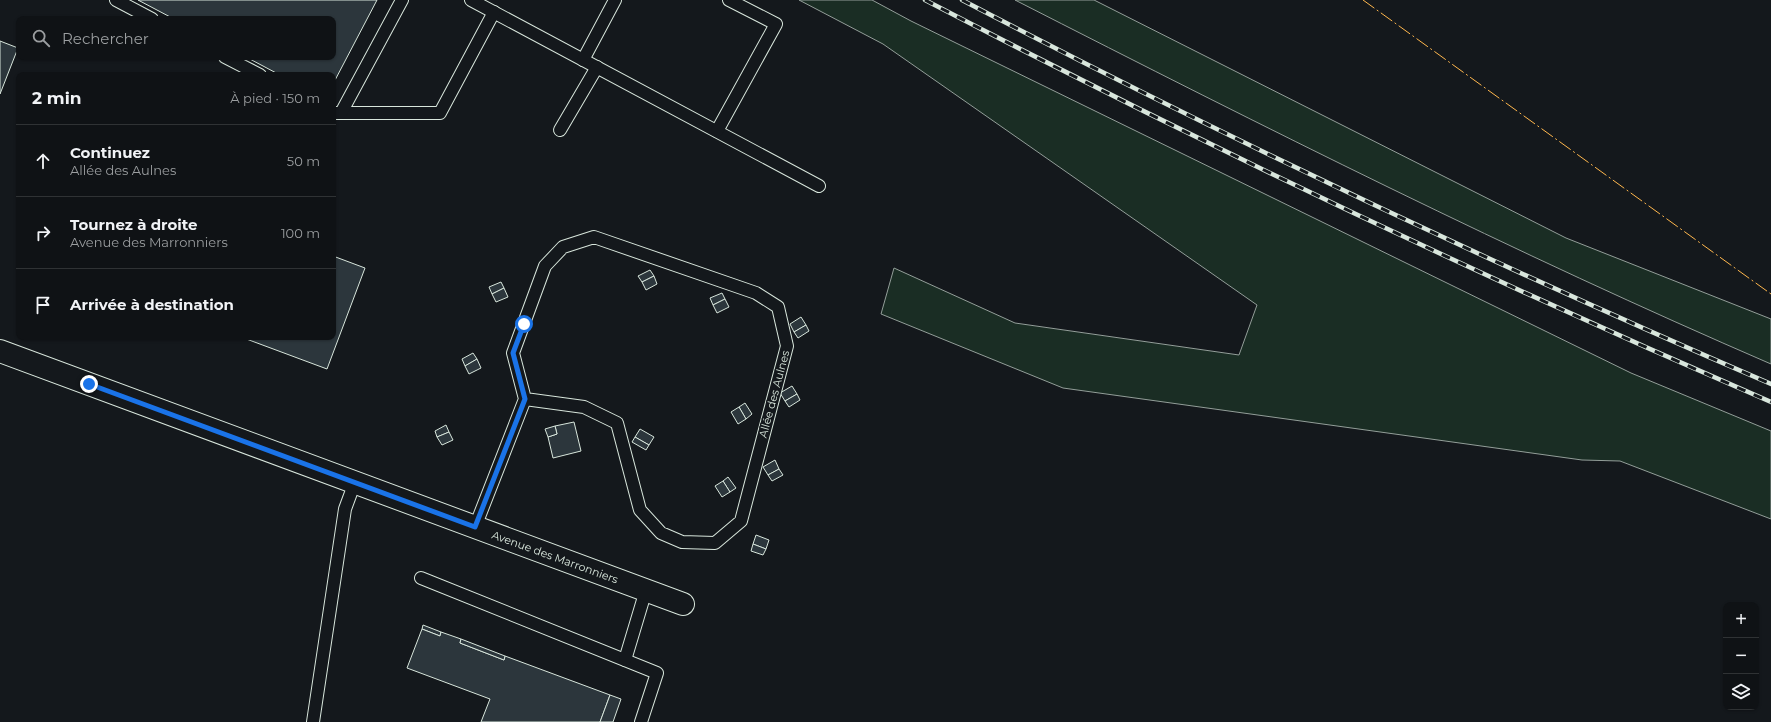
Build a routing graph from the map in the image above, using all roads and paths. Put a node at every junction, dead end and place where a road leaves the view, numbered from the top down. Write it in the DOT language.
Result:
graph roads {
  1 [pos="116,0"];
  2 [pos="402,0"];
  3 [pos="471,0"];
  4 [pos="616,0"];
  5 [pos="729,0"];
  6 [pos="494,12"];
  7 [pos="146,16"];
  8 [pos="231,60"];
  9 [pos="583,60"];
  10 [pos="596,67"];
  11 [pos="254,72"];
  12 [pos="337,113"];
  13 [pos="560,130"];
  14 [pos="717,131"];
  15 [pos="819,186"];
  16 [pos="0,351"];
  17 [pos="525,399"];
  18 [pos="355,482"];
  19 [pos="475,527"];
  20 [pos="421,578"];
  21 [pos="646,590"];
  22 [pos="683,604"];
  23 [pos="625,660"];
  24 [pos="313,722"];
  25 [pos="641,722"];
  1 -- 7 [label="lane"];
  2 -- 12 [label="lane"];
  3 -- 6 [label="lane"];
  4 -- 9 [label="lane"];
  5 -- 14 [label="lane"];
  6 -- 9 [label="lane"];
  6 -- 12 [label="lane"];
  8 -- 11 [label="lane"];
  9 -- 10 [label="lane"];
  10 -- 13 [label="lane"];
  10 -- 14 [label="lane"];
  14 -- 15 [label="lane"];
  16 -- 18 [label="street, Avenue des Marronniers"];
  17 -- 17 [label="lane, Allée des Aulnes"];
  17 -- 19 [label="lane"];
  18 -- 19 [label="street, Avenue des Marronniers"];
  18 -- 24 [label="lane"];
  19 -- 21 [label="street, Avenue des Marronniers"];
  20 -- 23 [label="lane"];
  21 -- 22 [label="street, Avenue des Marronniers"];
  21 -- 23 [label="lane"];
  23 -- 25 [label="lane"];
}
